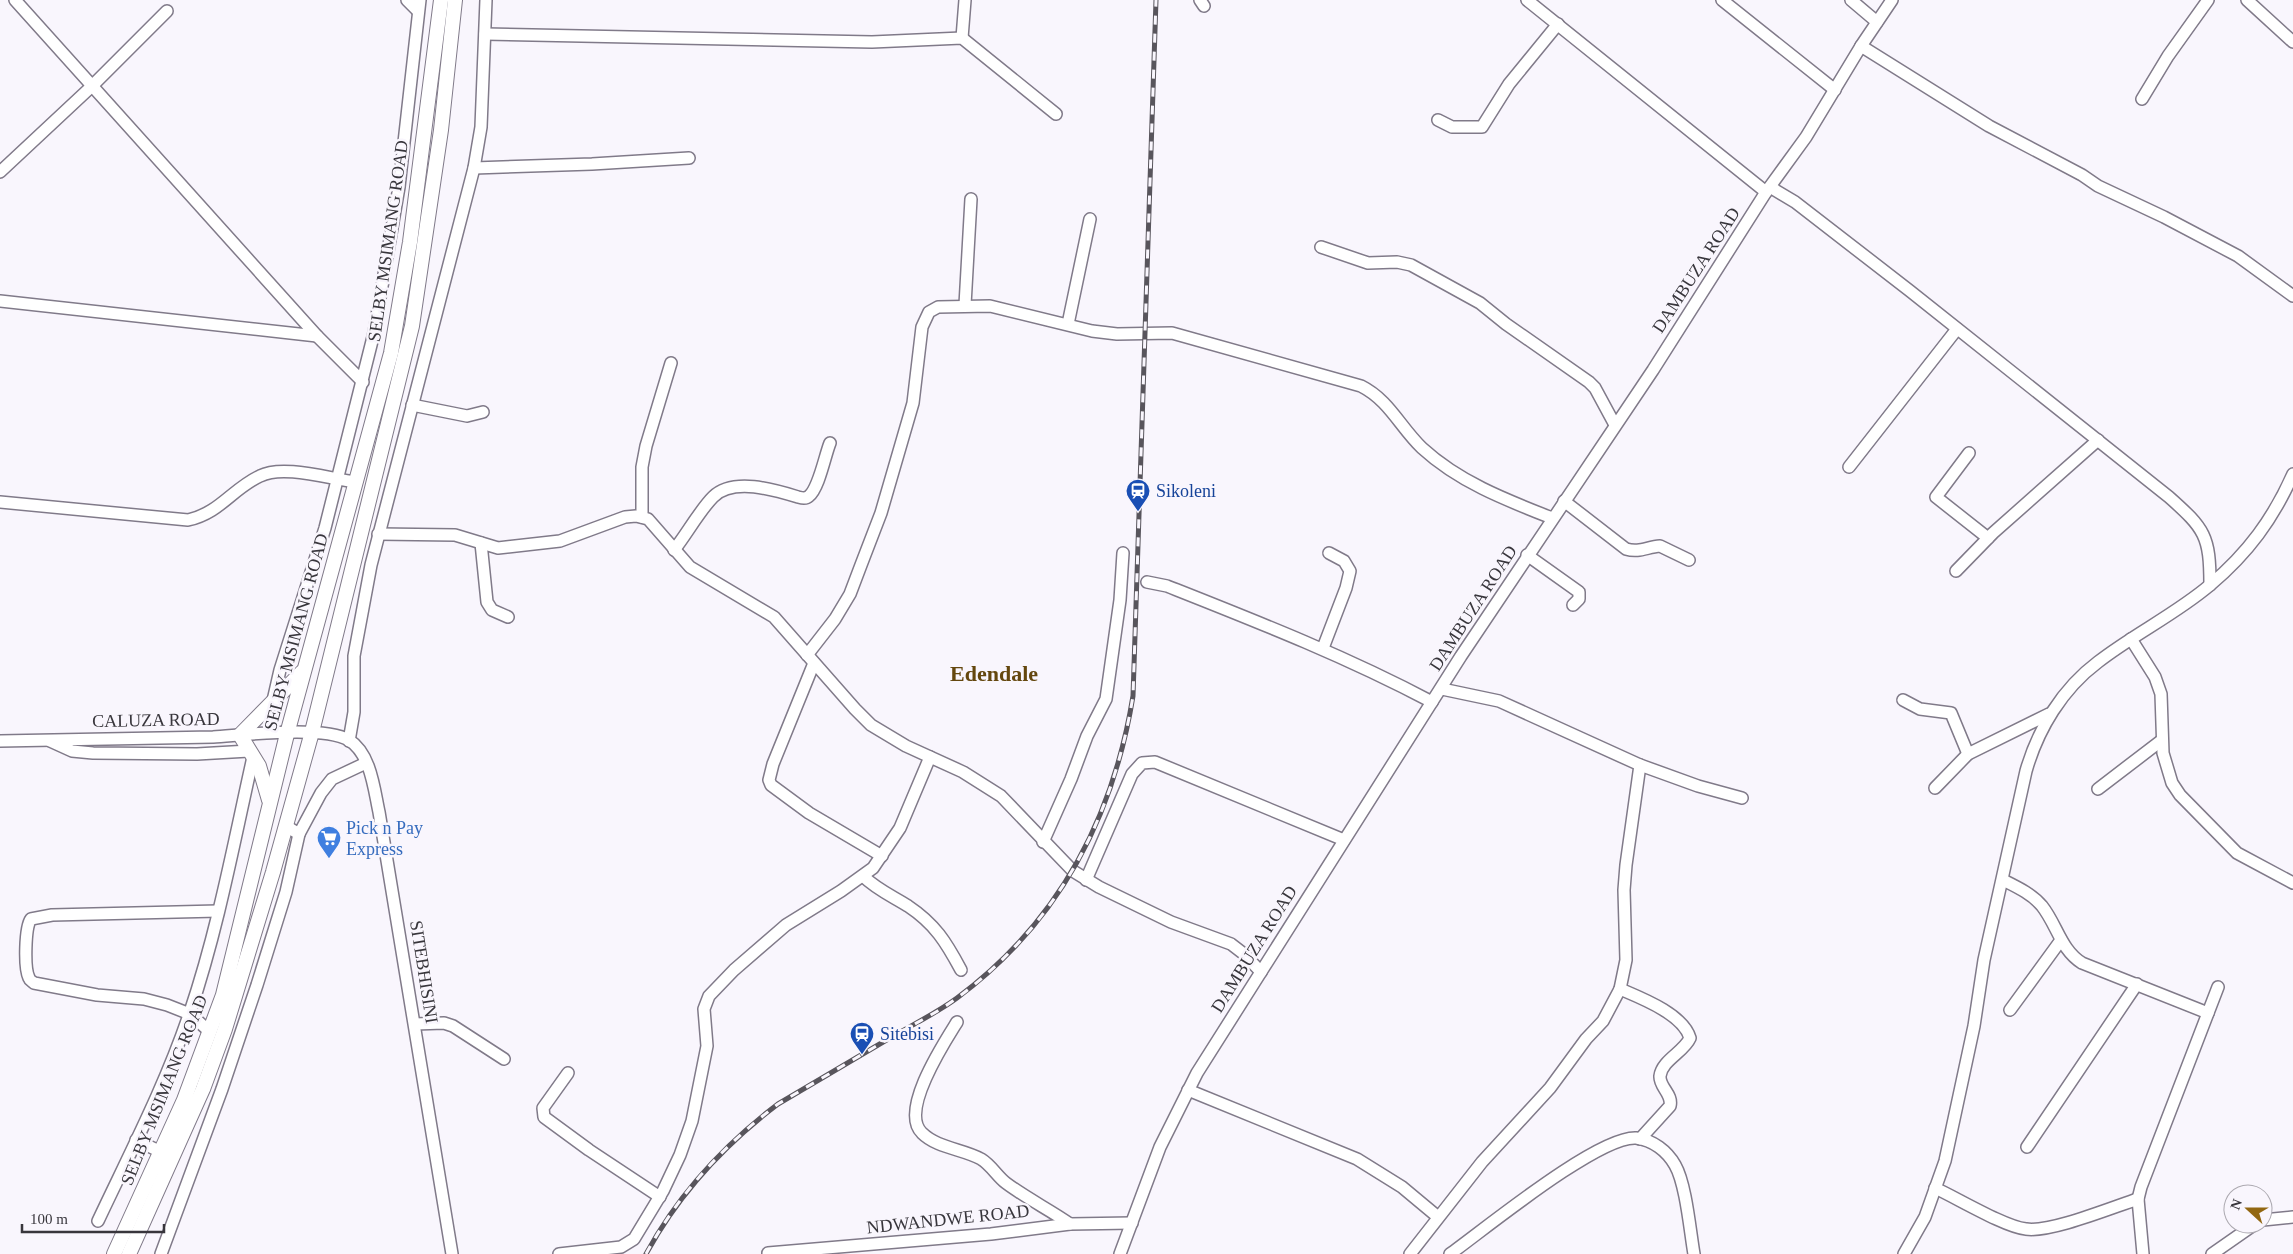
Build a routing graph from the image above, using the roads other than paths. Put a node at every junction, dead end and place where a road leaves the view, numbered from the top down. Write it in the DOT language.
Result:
graph roads {
  1 [pos="14,0"];
  2 [pos="407,0"];
  3 [pos="441,0"];
  4 [pos="455,0"];
  5 [pos="486,0"];
  6 [pos="964,0"];
  7 [pos="1527,0"];
  8 [pos="1722,0"];
  9 [pos="1851,0"];
  10 [pos="1892,0"];
  11 [pos="2208,0"];
  12 [pos="2248,0"];
  13 [pos="419,6"];
  14 [pos="167,12"];
  15 [pos="1877,22"];
  16 [pos="1558,24"];
  17 [pos="485,34"];
  18 [pos="962,38"];
  19 [pos="2293,42"];
  20 [pos="1861,46"];
  21 [pos="91,87"];
  22 [pos="1835,90"];
  23 [pos="2142,99"];
  24 [pos="1056,114"];
  25 [pos="1438,120"];
  26 [pos="689,158"];
  27 [pos="474,168"];
  28 [pos="0,172"];
  29 [pos="1768,189"];
  30 [pos="971,199"];
  31 [pos="1090,219"];
  32 [pos="1321,247"];
  33 [pos="2293,296"];
  34 [pos="0,301"];
  35 [pos="966,305"];
  36 [pos="1068,324"];
  37 [pos="1957,329"];
  38 [pos="316,336"];
  39 [pos="671,363"];
  40 [pos="363,382"];
  41 [pos="412,405"];
  42 [pos="484,412"];
  43 [pos="1614,425"];
  44 [pos="2098,440"];
  45 [pos="830,443"];
  46 [pos="1970,453"];
  47 [pos="1849,467"];
  48 [pos="2293,474"];
  49 [pos="337,480"];
  50 [pos="356,482"];
  51 [pos="2289,492"];
  52 [pos="1564,501"];
  53 [pos="0,502"];
  54 [pos="642,517"];
  55 [pos="1552,518"];
  56 [pos="378,534"];
  57 [pos="1988,538"];
  58 [pos="481,543"];
  59 [pos="674,550"];
  60 [pos="1122,553"];
  61 [pos="1328,553"];
  62 [pos="1527,555"];
  63 [pos="1689,560"];
  64 [pos="1956,571"];
  65 [pos="1148,582"];
  66 [pos="2210,585"];
  67 [pos="1573,605"];
  68 [pos="508,617"];
  69 [pos="2131,639"];
  70 [pos="1323,648"];
  71 [pos="811,659"];
  72 [pos="304,670"];
  73 [pos="1442,688"];
  74 [pos="1903,700"];
  75 [pos="1432,702"];
  76 [pos="272,705"];
  77 [pos="2049,714"];
  78 [pos="312,732"];
  79 [pos="287,734"];
  80 [pos="240,735"];
  81 [pos="48,740"];
  82 [pos="349,740"];
  83 [pos="2162,740"];
  84 [pos="0,741"];
  85 [pos="251,754"];
  86 [pos="1968,754"];
  87 [pos="930,757"];
  88 [pos="366,763"];
  89 [pos="1640,765"];
  90 [pos="1935,788"];
  91 [pos="2098,789"];
  92 [pos="1742,798"];
  93 [pos="270,803"];
  94 [pos="286,826"];
  95 [pos="299,834"];
  96 [pos="1344,840"];
  97 [pos="1042,842"];
  98 [pos="882,856"];
  99 [pos="863,876"];
  100 [pos="1086,880"];
  101 [pos="2004,880"];
  102 [pos="2293,883"];
  103 [pos="218,911"];
  104 [pos="2061,940"];
  105 [pos="962,970"];
  106 [pos="1261,972"];
  107 [pos="2137,984"];
  108 [pos="2218,987"];
  109 [pos="1620,989"];
  110 [pos="2010,1010"];
  111 [pos="2208,1013"];
  112 [pos="190,1014"];
  113 [pos="957,1022"];
  114 [pos="415,1024"];
  115 [pos="210,1032"];
  116 [pos="504,1059"];
  117 [pos="568,1072"];
  118 [pos="1188,1090"];
  119 [pos="1640,1139"];
  120 [pos="136,1140"];
  121 [pos="2027,1147"];
  122 [pos="160,1152"];
  123 [pos="1935,1188"];
  124 [pos="660,1196"];
  125 [pos="2138,1199"];
  126 [pos="2293,1216"];
  127 [pos="1438,1217"];
  128 [pos="2273,1219"];
  129 [pos="98,1221"];
  130 [pos="1132,1223"];
  131 [pos="1070,1224"];
  132 [pos="2241,1234"];
  133 [pos="768,1253"];
  134 [pos="114,1254"];
  135 [pos="129,1254"];
  136 [pos="160,1254"];
  137 [pos="452,1254"];
  138 [pos="559,1254"];
  139 [pos="1120,1254"];
  140 [pos="1410,1254"];
  141 [pos="1450,1254"];
  142 [pos="1694,1254"];
  143 [pos="1904,1254"];
  144 [pos="2143,1254"];
  145 [pos="2212,1254"];
  1 -- 21 [label="street"];
  2 -- 13 [label="street"];
  3 -- 50 [label="main road, SELBY MSIMANG ROAD"];
  4 -- 78 [label="main road, SELBY MSIMANG ROAD"];
  5 -- 17 [label="street"];
  6 -- 18 [label="street"];
  7 -- 16 [label="street"];
  8 -- 22 [label="street"];
  9 -- 15 [label="street"];
  10 -- 15 [label="street, DAMBUZA ROAD"];
  11 -- 23 [label="street"];
  12 -- 19 [label="street"];
  13 -- 40 [label="street"];
  14 -- 21 [label="street"];
  15 -- 20 [label="street, DAMBUZA ROAD"];
  16 -- 25 [label="street"];
  16 -- 29 [label="street"];
  17 -- 18 [label="street"];
  17 -- 27 [label="street"];
  18 -- 24 [label="street"];
  20 -- 22 [label="street, DAMBUZA ROAD"];
  20 -- 33 [label="street"];
  21 -- 28 [label="street"];
  21 -- 38 [label="street"];
  22 -- 29 [label="street, DAMBUZA ROAD"];
  26 -- 27 [label="street"];
  27 -- 41 [label="street"];
  29 -- 37 [label="street"];
  29 -- 43 [label="street, DAMBUZA ROAD"];
  30 -- 35 [label="street"];
  31 -- 36 [label="street"];
  32 -- 43 [label="street"];
  34 -- 38 [label="street"];
  35 -- 36 [label="street"];
  35 -- 71 [label="street"];
  36 -- 55 [label="street"];
  37 -- 44 [label="street"];
  37 -- 47 [label="street"];
  38 -- 40 [label="street"];
  39 -- 54 [label="street"];
  40 -- 49 [label="street"];
  41 -- 42 [label="street"];
  41 -- 56 [label="street"];
  43 -- 52 [label="street, DAMBUZA ROAD"];
  44 -- 57 [label="street"];
  44 -- 66 [label="street"];
  45 -- 59 [label="street"];
  46 -- 57 [label="street"];
  48 -- 51 [label="street"];
  49 -- 50 [label="street"];
  49 -- 53 [label="street"];
  49 -- 76 [label="street"];
  50 -- 72 [label="main road, SELBY MSIMANG ROAD"];
  51 -- 66 [label="street"];
  52 -- 55 [label="street, DAMBUZA ROAD"];
  52 -- 63 [label="street"];
  54 -- 58 [label="street"];
  54 -- 59 [label="street"];
  55 -- 62 [label="street, DAMBUZA ROAD"];
  56 -- 58 [label="street"];
  56 -- 82 [label="street"];
  57 -- 64 [label="street"];
  58 -- 68 [label="street"];
  59 -- 71 [label="street"];
  60 -- 97 [label="street"];
  61 -- 70 [label="street"];
  62 -- 67 [label="street"];
  62 -- 73 [label="street, DAMBUZA ROAD"];
  65 -- 70 [label="street"];
  66 -- 69 [label="street"];
  69 -- 77 [label="street"];
  69 -- 83 [label="street"];
  70 -- 75 [label="street"];
  71 -- 87 [label="street"];
  71 -- 98 [label="street"];
  72 -- 76 [label="main road"];
  72 -- 79 [label="main road, SELBY MSIMANG ROAD"];
  73 -- 75 [label="street, DAMBUZA ROAD"];
  73 -- 89 [label="street"];
  74 -- 86 [label="street"];
  75 -- 96 [label="street, DAMBUZA ROAD"];
  76 -- 80 [label="main road"];
  77 -- 86 [label="street"];
  77 -- 101 [label="street"];
  78 -- 79 [label="street, CALUZA ROAD"];
  78 -- 82 [label="street"];
  78 -- 94 [label="main road, SELBY MSIMANG ROAD"];
  79 -- 80 [label="street, CALUZA ROAD"];
  79 -- 93 [label="main road, SELBY MSIMANG ROAD"];
  80 -- 81 [label="street, CALUZA ROAD"];
  80 -- 85 [label="main road"];
  81 -- 84 [label="street, CALUZA ROAD"];
  81 -- 85 [label="street"];
  82 -- 88 [label="street, SITEBHISINI"];
  83 -- 91 [label="street"];
  83 -- 102 [label="street"];
  85 -- 93 [label="main road"];
  85 -- 103 [label="street"];
  86 -- 90 [label="street"];
  87 -- 97 [label="street"];
  87 -- 98 [label="street"];
  88 -- 95 [label="street"];
  88 -- 114 [label="street, SITEBHISINI"];
  89 -- 92 [label="street"];
  89 -- 109 [label="street"];
  93 -- 115 [label="main road, SELBY MSIMANG ROAD"];
  94 -- 95 [label="street"];
  94 -- 135 [label="main road, SELBY MSIMANG ROAD"];
  95 -- 136 [label="street"];
  96 -- 100 [label="street"];
  96 -- 106 [label="street, DAMBUZA ROAD"];
  97 -- 100 [label="street"];
  98 -- 99 [label="street"];
  99 -- 105 [label="street"];
  99 -- 124 [label="street"];
  100 -- 106 [label="street"];
  101 -- 104 [label="street"];
  101 -- 123 [label="street"];
  103 -- 112 [label="street"];
  103 -- 112 [label="street"];
  104 -- 107 [label="street"];
  104 -- 110 [label="street"];
  106 -- 118 [label="street, DAMBUZA ROAD"];
  107 -- 111 [label="street"];
  107 -- 121 [label="street"];
  108 -- 111 [label="street"];
  109 -- 119 [label="street"];
  109 -- 127 [label="street"];
  111 -- 125 [label="street"];
  112 -- 115 [label="street"];
  112 -- 120 [label="street"];
  113 -- 131 [label="street"];
  114 -- 116 [label="street"];
  114 -- 137 [label="street, SITEBHISINI"];
  115 -- 122 [label="main road, SELBY MSIMANG ROAD"];
  117 -- 124 [label="street"];
  118 -- 127 [label="street"];
  118 -- 130 [label="street, DAMBUZA ROAD"];
  119 -- 141 [label="street"];
  119 -- 142 [label="street"];
  120 -- 122 [label="street"];
  120 -- 129 [label="street"];
  122 -- 134 [label="main road, SELBY MSIMANG ROAD"];
  123 -- 125 [label="street"];
  123 -- 143 [label="street"];
  124 -- 138 [label="street"];
  125 -- 144 [label="street"];
  126 -- 128 [label="street"];
  127 -- 140 [label="street"];
  130 -- 131 [label="street, NDWANDWE ROAD"];
  130 -- 139 [label="street, DAMBUZA ROAD"];
  131 -- 133 [label="street, NDWANDWE ROAD"];
  132 -- 145 [label="street"];
}
